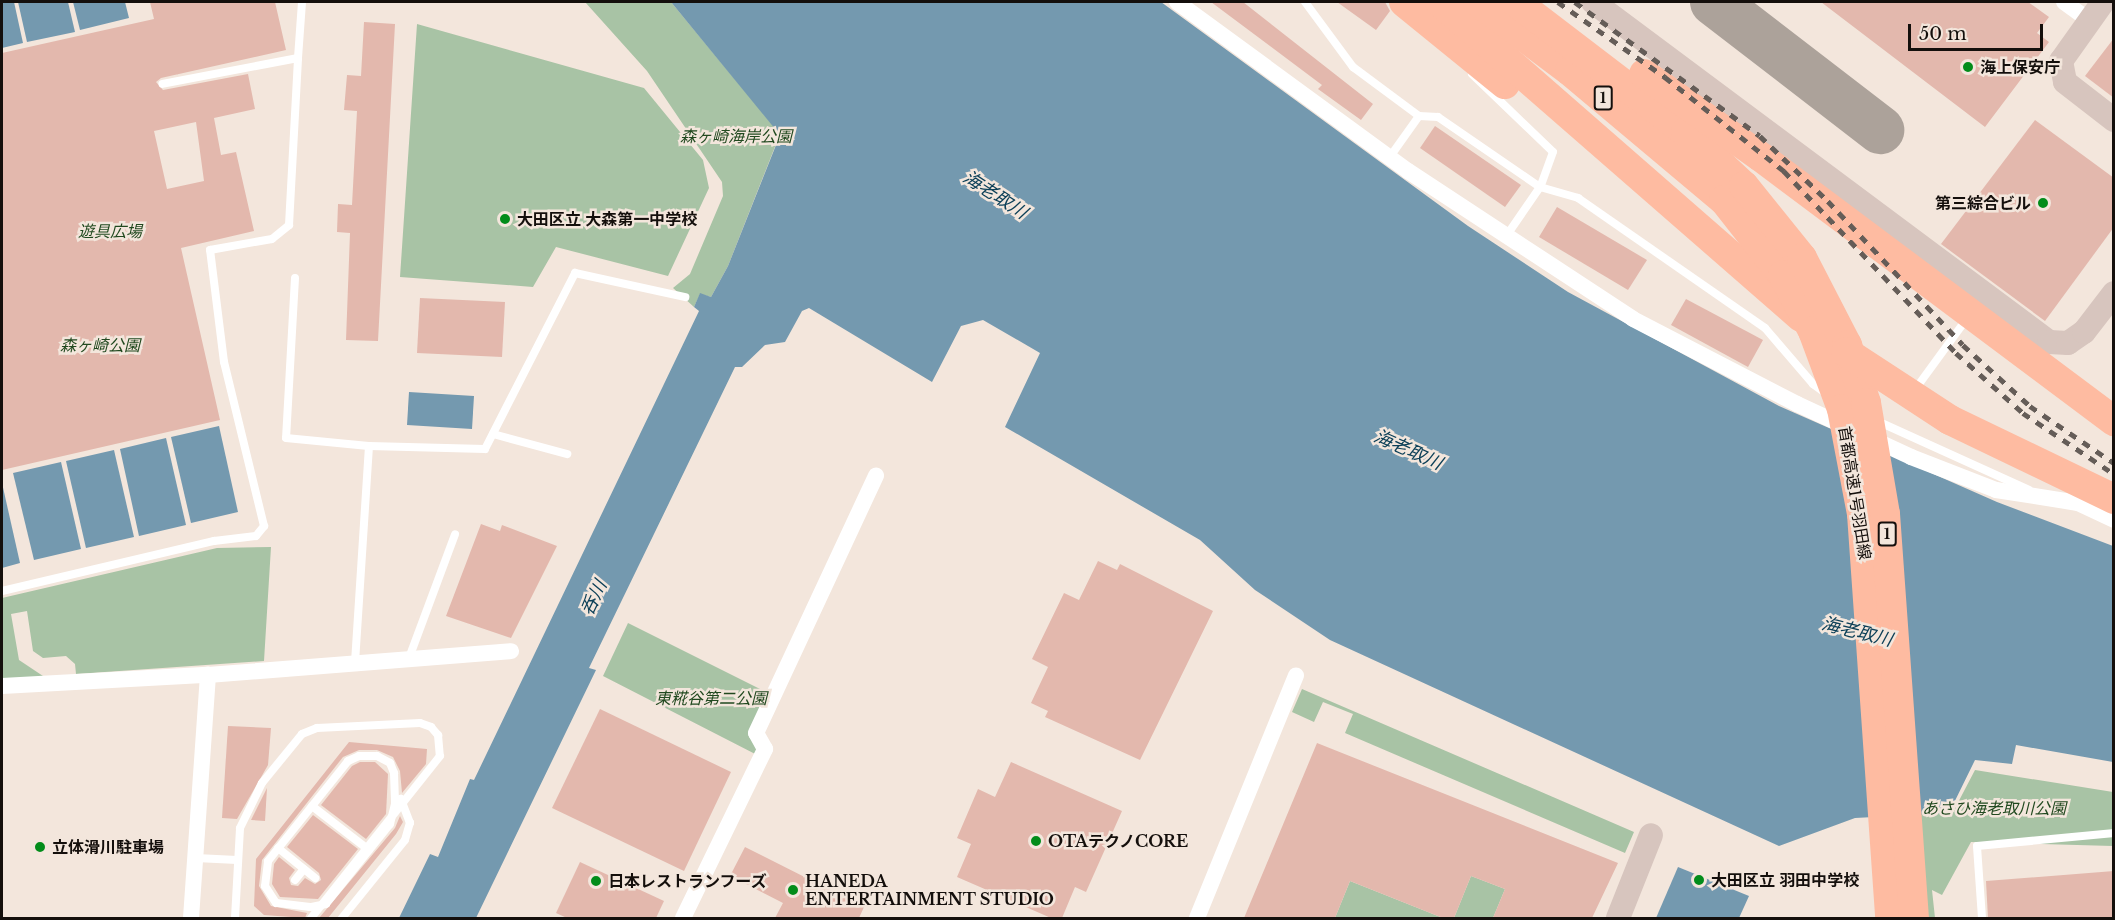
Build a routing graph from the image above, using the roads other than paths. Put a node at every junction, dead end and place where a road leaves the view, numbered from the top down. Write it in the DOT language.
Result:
graph roads {
  1 [pos="302,2"];
  2 [pos="1178,2"];
  3 [pos="1305,2"];
  4 [pos="1478,2"];
  5 [pos="1516,2"];
  6 [pos="1527,2"];
  7 [pos="1593,2"];
  8 [pos="2064,2"];
  9 [pos="1418,4"];
  10 [pos="2096,11"];
  11 [pos="1448,38"];
  12 [pos="298,58"];
  13 [pos="162,84"];
  14 [pos="1419,116"];
  15 [pos="2114,120"];
  16 [pos="1389,158"];
  17 [pos="1540,187"];
  18 [pos="1734,193"];
  19 [pos="1665,201"];
  20 [pos="1505,238"];
  21 [pos="295,278"];
  22 [pos="2114,293"];
  23 [pos="685,297"];
  24 [pos="1971,314"];
  25 [pos="1911,396"];
  26 [pos="1851,407"];
  27 [pos="1861,412"];
  28 [pos="2114,421"];
  29 [pos="492,434"];
  30 [pos="369,446"];
  31 [pos="567,454"];
  32 [pos="876,476"];
  33 [pos="2040,495"];
  34 [pos="2114,499"];
  35 [pos="2114,520"];
  36 [pos="455,534"];
  37 [pos="2,591"];
  38 [pos="511,651"];
  39 [pos="409,658"];
  40 [pos="355,663"];
  41 [pos="208,675"];
  42 [pos="1296,675"];
  43 [pos="2,686"];
  44 [pos="395,783"];
  45 [pos="312,806"];
  46 [pos="2114,833"];
  47 [pos="1651,835"];
  48 [pos="278,848"];
  49 [pos="369,850"];
  50 [pos="196,858"];
  51 [pos="237,860"];
  52 [pos="304,869"];
  53 [pos="315,878"];
  54 [pos="295,880"];
  55 [pos="191,918"];
  56 [pos="235,918"];
  57 [pos="311,918"];
  58 [pos="342,918"];
  59 [pos="683,918"];
  60 [pos="1197,918"];
  61 [pos="1618,918"];
  62 [pos="1890,918"];
  63 [pos="1914,918"];
  64 [pos="1982,918"];
  1 -- 12 [label="lane"];
  2 -- 16 [label="street"];
  3 -- 14 [label="lane"];
  4 -- 18 [label="highway, 首都高速1号羽田線 / 1"];
  5 -- 18 [label="highway, 首都高速1号羽田線 / 1"];
  6 -- 24 [label="highway"];
  7 -- 22 [label="street"];
  8 -- 10 [label="street"];
  9 -- 11 [label="highway"];
  9 -- 19 [label="highway"];
  10 -- 15 [label="street"];
  11 -- 17 [label="lane"];
  11 -- 19 [label="highway"];
  12 -- 13 [label="lane"];
  12 -- 37 [label="lane"];
  14 -- 16 [label="lane"];
  14 -- 17 [label="lane"];
  16 -- 20 [label="street"];
  17 -- 20 [label="lane"];
  17 -- 26 [label="lane"];
  18 -- 62 [label="highway, 首都高速1号羽田線 / 1"];
  18 -- 63 [label="highway, 首都高速1号羽田線 / 1"];
  19 -- 25 [label="highway"];
  20 -- 33 [label="street"];
  21 -- 30 [label="lane"];
  23 -- 29 [label="lane"];
  24 -- 25 [label="lane"];
  24 -- 28 [label="highway"];
  25 -- 34 [label="highway"];
  27 -- 33 [label="lane"];
  29 -- 30 [label="lane"];
  29 -- 31 [label="lane"];
  30 -- 40 [label="lane"];
  32 -- 59 [label="street"];
  33 -- 35 [label="street"];
  36 -- 39 [label="lane"];
  38 -- 39 [label="street"];
  39 -- 40 [label="street"];
  40 -- 41 [label="street"];
  41 -- 43 [label="street"];
  41 -- 50 [label="street"];
  42 -- 60 [label="street"];
  44 -- 45 [label="lane"];
  44 -- 49 [label="lane"];
  44 -- 58 [label="lane"];
  45 -- 48 [label="lane"];
  45 -- 49 [label="lane"];
  46 -- 64 [label="lane"];
  47 -- 61 [label="street"];
  48 -- 49 [label="lane"];
  48 -- 52 [label="lane"];
  50 -- 51 [label="lane"];
  50 -- 55 [label="street"];
  51 -- 56 [label="lane"];
  51 -- 57 [label="lane"];
  52 -- 53 [label="lane"];
  52 -- 54 [label="lane"];
}
